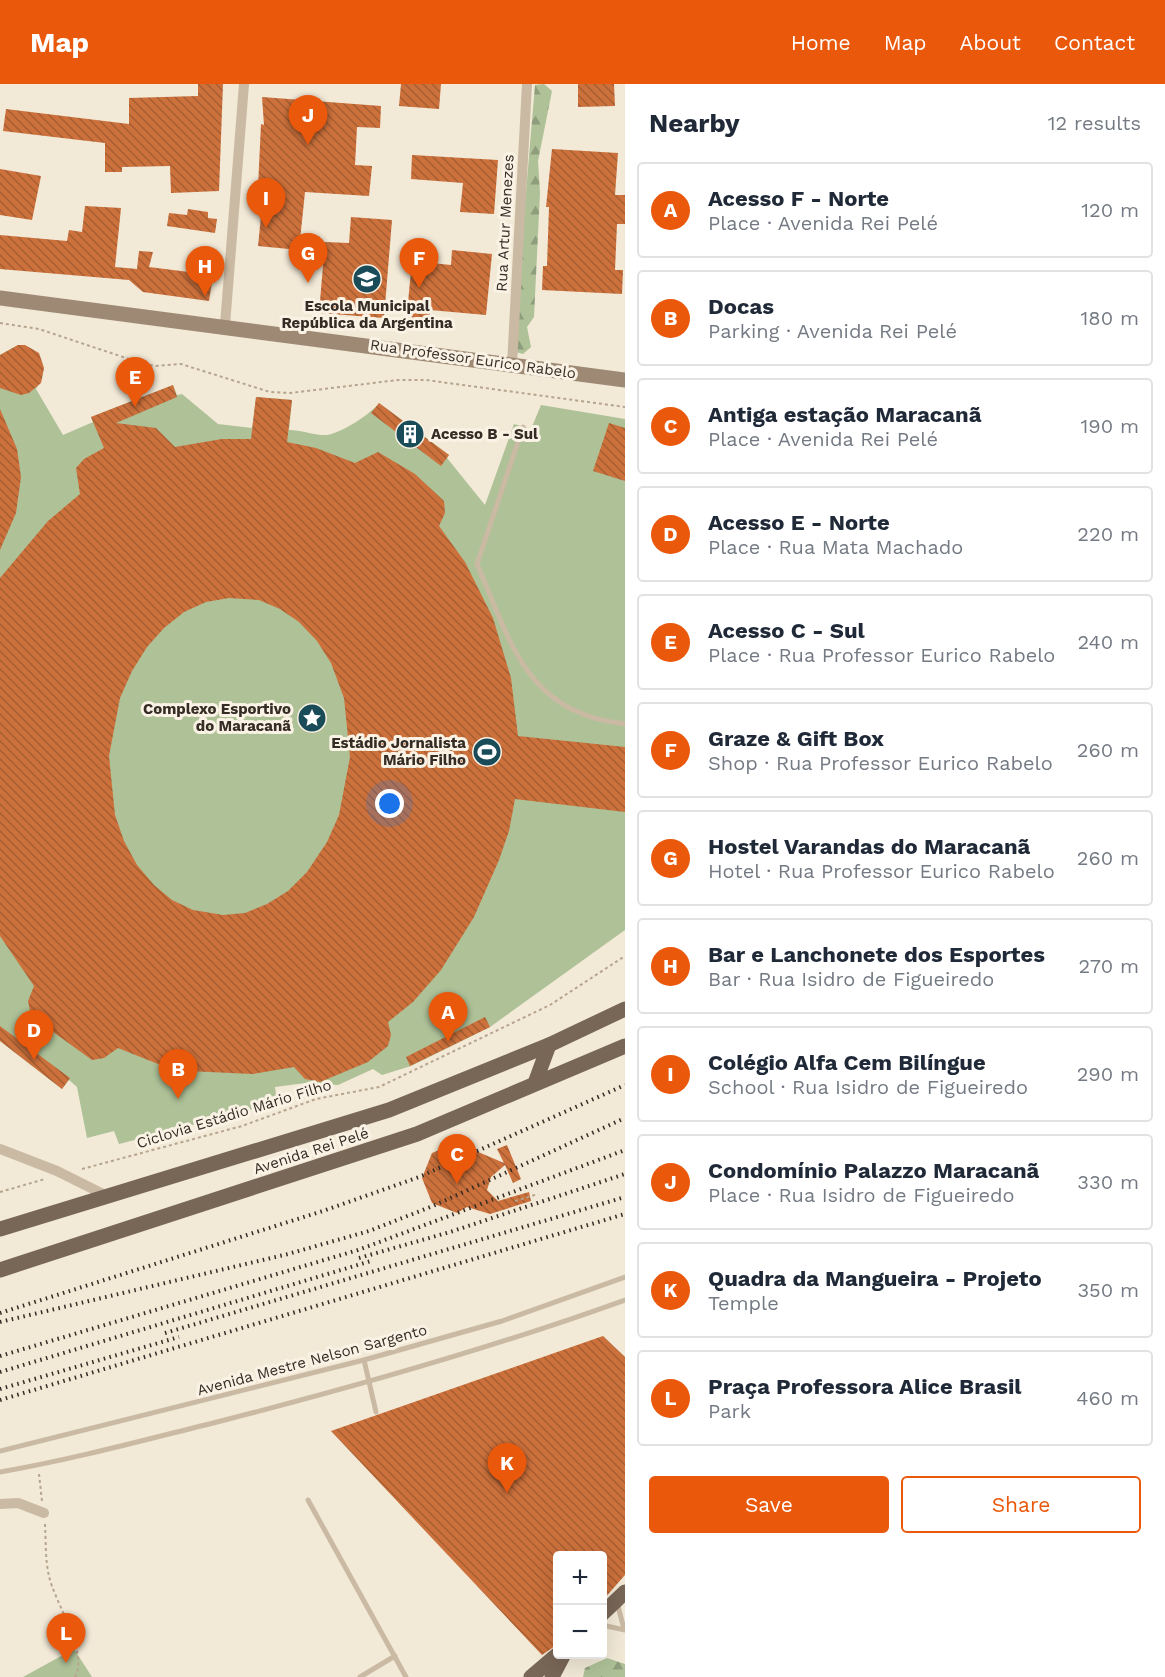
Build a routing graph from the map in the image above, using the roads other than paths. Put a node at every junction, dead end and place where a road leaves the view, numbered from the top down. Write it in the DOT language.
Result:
graph roads {
  1 [pos="244,84"];
  2 [pos="527,84"];
  3 [pos="0,298"];
  4 [pos="225,325"];
  5 [pos="513,364"];
  6 [pos="625,380"];
  7 [pos="523,427"];
  8 [pos="625,724"];
  9 [pos="625,1010"];
  10 [pos="549,1045"];
  11 [pos="625,1046"];
  12 [pos="535,1083"];
  13 [pos="0,1149"];
  14 [pos="109,1197"];
  15 [pos="0,1229"];
  16 [pos="0,1270"];
  17 [pos="625,1277"];
  18 [pos="625,1300"];
  19 [pos="364,1360"];
  20 [pos="370,1383"];
  21 [pos="376,1412"];
  22 [pos="0,1451"];
  23 [pos="0,1472"];
  24 [pos="308,1500"];
  25 [pos="0,1504"];
  26 [pos="44,1513"];
  27 [pos="621,1597"];
  28 [pos="607,1610"];
  29 [pos="607,1626"];
  30 [pos="624,1629"];
  31 [pos="395,1656"];
  32 [pos="553,1658"];
  33 [pos="561,1659"];
  34 [pos="360,1677"];
  35 [pos="406,1677"];
  36 [pos="531,1677"];
  37 [pos="552,1677"];
  1 -- 4 [label="street"];
  2 -- 5 [label="street, Rua Artur Menezes"];
  3 -- 4 [label="street, Rua Professor Eurico Rabelo"];
  4 -- 5 [label="street, Rua Professor Eurico Rabelo"];
  5 -- 6 [label="street, Rua Professor Eurico Rabelo"];
  7 -- 8 [label="lane"];
  9 -- 10 [label="main road, Avenida Rei Pelé"];
  10 -- 12 [label="main road"];
  10 -- 14 [label="main road, Avenida Rei Pelé"];
  11 -- 12 [label="main road, Avenida Rei Pelé"];
  12 -- 16 [label="main road, Avenida Rei Pelé"];
  13 -- 14 [label="street"];
  14 -- 15 [label="main road, Avenida Rei Pelé"];
  17 -- 19 [label="lane, Avenida Mestre Nelson Sargento"];
  18 -- 20 [label="lane"];
  19 -- 20 [label="lane"];
  19 -- 22 [label="lane, Avenida Mestre Nelson Sargento"];
  20 -- 21 [label="lane"];
  20 -- 23 [label="lane"];
  24 -- 31 [label="lane"];
  25 -- 26 [label="street"];
  27 -- 28 [label="main road"];
  27 -- 30 [label="lane"];
  29 -- 30 [label="lane"];
  31 -- 34 [label="lane"];
  31 -- 35 [label="lane"];
  32 -- 36 [label="main road"];
  33 -- 37 [label="main road"];
}
